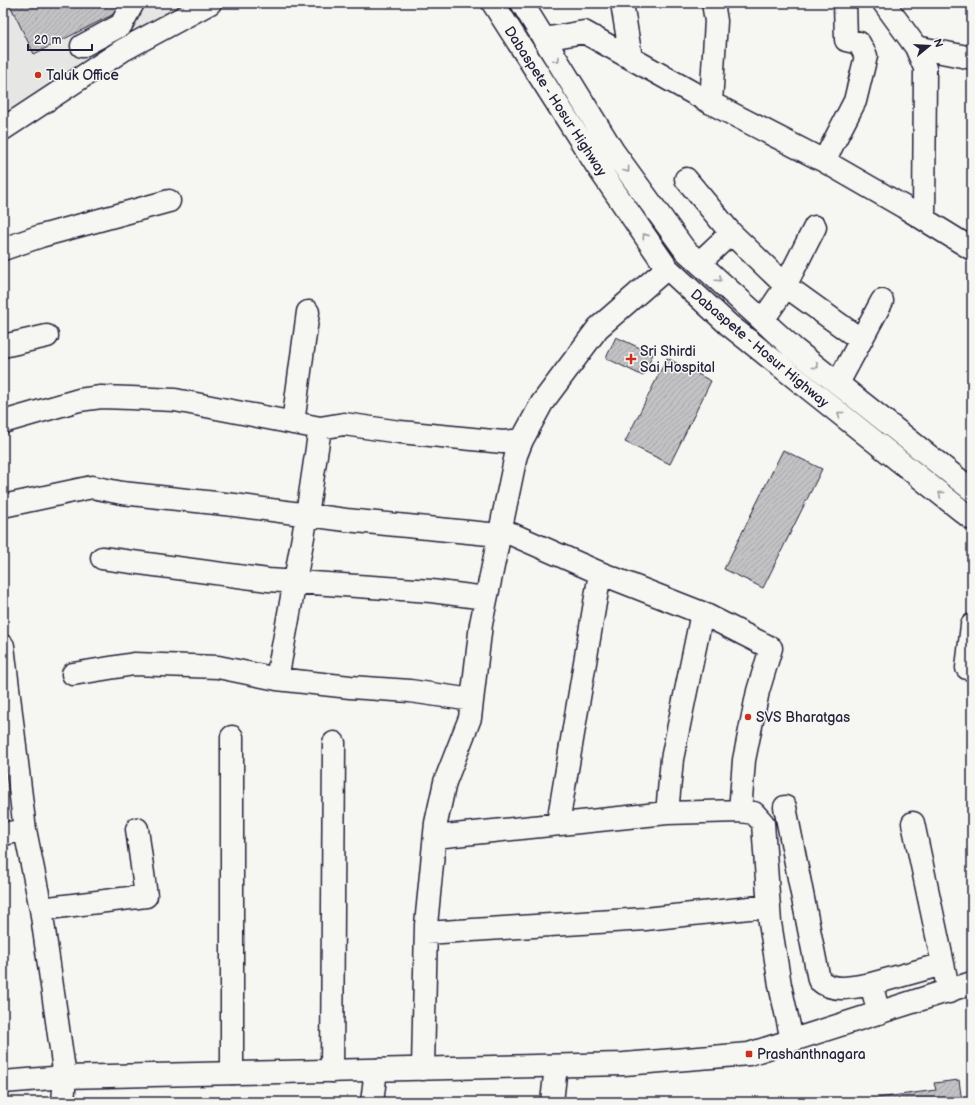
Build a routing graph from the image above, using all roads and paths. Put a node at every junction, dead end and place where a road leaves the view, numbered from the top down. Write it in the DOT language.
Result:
graph roads {
  1 [pos="133,3"];
  2 [pos="210,3"];
  3 [pos="493,3"];
  4 [pos="522,3"];
  5 [pos="622,3"];
  6 [pos="713,3"];
  7 [pos="845,3"];
  8 [pos="884,3"];
  9 [pos="544,39"];
  10 [pos="82,46"];
  11 [pos="916,47"];
  12 [pos="630,58"];
  13 [pos="972,58"];
  14 [pos="711,103"];
  15 [pos="3,129"];
  16 [pos="824,161"];
  17 [pos="686,179"];
  18 [pos="169,201"];
  19 [pos="924,219"];
  20 [pos="815,227"];
  21 [pos="731,233"];
  22 [pos="3,249"];
  23 [pos="972,249"];
  24 [pos="693,256"];
  25 [pos="667,268"];
  26 [pos="786,286"];
  27 [pos="882,301"];
  28 [pos="308,312"];
  29 [pos="764,320"];
  30 [pos="47,336"];
  31 [pos="861,340"];
  32 [pos="3,346"];
  33 [pos="838,384"];
  34 [pos="3,422"];
  35 [pos="293,423"];
  36 [pos="320,428"];
  37 [pos="522,440"];
  38 [pos="972,490"];
  39 [pos="3,506"];
  40 [pos="307,515"];
  41 [pos="972,519"];
  42 [pos="500,532"];
  43 [pos="102,558"];
  44 [pos="600,573"];
  45 [pos="295,581"];
  46 [pos="486,598"];
  47 [pos="702,613"];
  48 [pos="972,625"];
  49 [pos="3,646"];
  50 [pos="967,668"];
  51 [pos="73,674"];
  52 [pos="277,679"];
  53 [pos="472,700"];
  54 [pos="232,737"];
  55 [pos="334,743"];
  56 [pos="785,807"];
  57 [pos="740,811"];
  58 [pos="667,813"];
  59 [pos="558,823"];
  60 [pos="913,823"];
  61 [pos="25,830"];
  62 [pos="137,830"];
  63 [pos="3,834"];
  64 [pos="435,837"];
  65 [pos="768,906"];
  66 [pos="41,909"];
  67 [pos="426,933"];
  68 [pos="943,964"];
  69 [pos="972,983"];
  70 [pos="871,984"];
  71 [pos="948,992"];
  72 [pos="879,1013"];
  73 [pos="792,1040"];
  74 [pos="556,1066"];
  75 [pos="423,1069"];
  76 [pos="376,1070"];
  77 [pos="332,1071"];
  78 [pos="232,1073"];
  79 [pos="65,1077"];
  80 [pos="3,1082"];
  81 [pos="63,1102"];
  82 [pos="372,1102"];
  83 [pos="552,1102"];
  1 -- 10 [label="street"];
  2 -- 15 [label="street"];
  25 -- 3 [label="street, Dabaspete - Hosur Highway, one-way"];
  4 -- 9 [label="street, Dabaspete - Hosur Highway"];
  5 -- 12 [label="street"];
  6 -- 14 [label="street"];
  7 -- 16 [label="street"];
  8 -- 11 [label="street"];
  9 -- 12 [label="street"];
  9 -- 24 [label="street, Dabaspete - Hosur Highway, one-way"];
  11 -- 13 [label="street"];
  11 -- 19 [label="street"];
  12 -- 14 [label="street"];
  14 -- 16 [label="street"];
  16 -- 19 [label="street"];
  17 -- 21 [label="street"];
  18 -- 22 [label="street"];
  19 -- 23 [label="street"];
  20 -- 26 [label="street"];
  21 -- 24 [label="street"];
  21 -- 26 [label="street"];
  24 -- 25 [label="street"];
  24 -- 29 [label="street, Dabaspete - Hosur Highway, one-way"];
  25 -- 37 [label="street"];
  41 -- 25 [label="street, Dabaspete - Hosur Highway, one-way"];
  26 -- 29 [label="street"];
  26 -- 31 [label="street"];
  27 -- 31 [label="street"];
  28 -- 35 [label="street"];
  29 -- 33 [label="street, Dabaspete - Hosur Highway, one-way"];
  30 -- 32 [label="street"];
  31 -- 33 [label="street"];
  33 -- 38 [label="street, Dabaspete - Hosur Highway"];
  34 -- 35 [label="street"];
  35 -- 36 [label="street"];
  36 -- 37 [label="street"];
  36 -- 40 [label="street"];
  37 -- 42 [label="street"];
  39 -- 40 [label="street"];
  40 -- 42 [label="street"];
  40 -- 45 [label="street"];
  42 -- 44 [label="street"];
  42 -- 46 [label="street"];
  43 -- 45 [label="street"];
  44 -- 47 [label="street"];
  44 -- 59 [label="street"];
  45 -- 46 [label="street"];
  45 -- 52 [label="street"];
  46 -- 53 [label="street"];
  47 -- 57 [label="street"];
  47 -- 58 [label="street"];
  48 -- 50 [label="street"];
  49 -- 61 [label="street"];
  51 -- 52 [label="street"];
  52 -- 53 [label="street"];
  53 -- 64 [label="street"];
  54 -- 78 [label="street"];
  55 -- 77 [label="street"];
  56 -- 70 [label="street"];
  57 -- 58 [label="street"];
  57 -- 65 [label="street"];
  58 -- 59 [label="street"];
  59 -- 64 [label="street"];
  60 -- 68 [label="street"];
  61 -- 63 [label="street"];
  61 -- 66 [label="street"];
  62 -- 66 [label="street"];
  64 -- 67 [label="street"];
  65 -- 67 [label="street"];
  65 -- 73 [label="street"];
  66 -- 79 [label="street"];
  67 -- 75 [label="street"];
  68 -- 70 [label="street"];
  68 -- 71 [label="street"];
  69 -- 71 [label="street"];
  70 -- 72 [label="street"];
  71 -- 72 [label="street"];
  72 -- 73 [label="street"];
  73 -- 74 [label="street"];
  74 -- 75 [label="street"];
  74 -- 83 [label="street"];
  75 -- 76 [label="street"];
  76 -- 77 [label="street"];
  76 -- 82 [label="street"];
  77 -- 78 [label="street"];
  78 -- 79 [label="street"];
  79 -- 80 [label="street"];
  79 -- 81 [label="street"];
}
